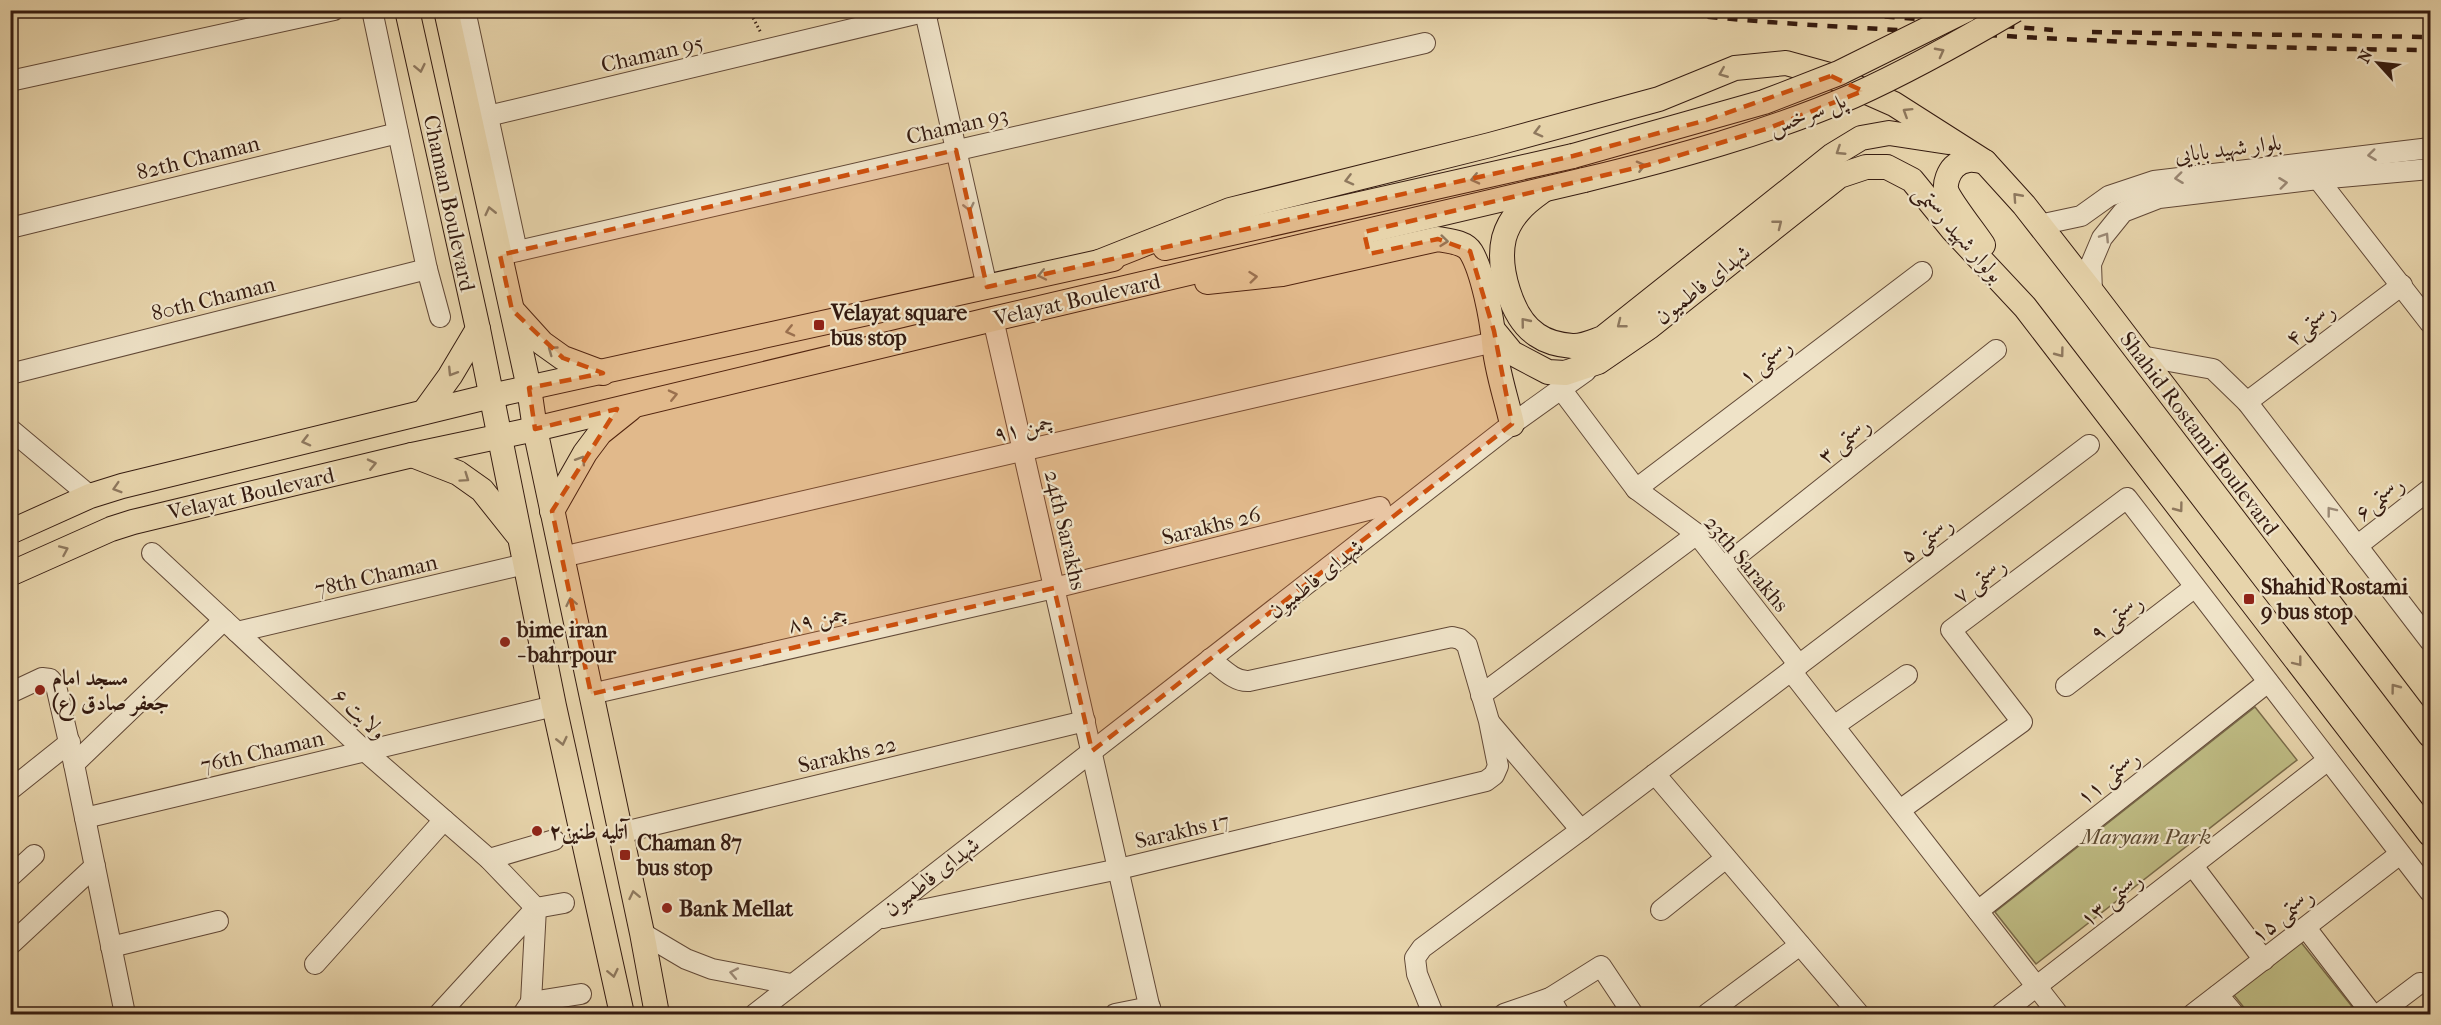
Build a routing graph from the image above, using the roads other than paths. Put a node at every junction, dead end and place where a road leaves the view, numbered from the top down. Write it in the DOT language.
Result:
graph roads {
  1 [pos="334,10"];
  2 [pos="372,10"];
  3 [pos="407,10"];
  4 [pos="446,10"];
  5 [pos="465,10"];
  6 [pos="1966,10"];
  7 [pos="2014,10"];
  8 [pos="928,11"];
  9 [pos="1425,43"];
  10 [pos="10,81"];
  11 [pos="488,116"];
  12 [pos="398,133"];
  13 [pos="1956,144"];
  14 [pos="2430,148"];
  15 [pos="956,150"];
  16 [pos="1573,156"];
  17 [pos="1985,162"];
  18 [pos="1887,167"];
  19 [pos="2430,169"];
  20 [pos="2318,179"];
  21 [pos="1584,180"];
  22 [pos="1545,189"];
  23 [pos="2039,225"];
  24 [pos="10,228"];
  25 [pos="508,253"];
  26 [pos="1099,262"];
  27 [pos="427,269"];
  28 [pos="1922,272"];
  29 [pos="2402,285"];
  30 [pos="987,287"];
  31 [pos="1112,291"];
  32 [pos="2092,292"];
  33 [pos="2025,307"];
  34 [pos="512,309"];
  35 [pos="440,317"];
  36 [pos="993,319"];
  37 [pos="2430,324"];
  38 [pos="478,329"];
  39 [pos="1494,336"];
  40 [pos="1996,350"];
  41 [pos="2141,356"];
  42 [pos="1598,362"];
  43 [pos="603,373"];
  44 [pos="10,374"];
  45 [pos="528,388"];
  46 [pos="1561,388"];
  47 [pos="491,396"];
  48 [pos="2247,402"];
  49 [pos="638,404"];
  50 [pos="424,412"];
  51 [pos="1512,424"];
  52 [pos="10,429"];
  53 [pos="534,429"];
  54 [pos="500,437"];
  55 [pos="2089,445"];
  56 [pos="1023,452"];
  57 [pos="412,455"];
  58 [pos="1636,489"];
  59 [pos="2430,489"];
  60 [pos="90,496"];
  61 [pos="1380,507"];
  62 [pos="552,511"];
  63 [pos="10,532"];
  64 [pos="1697,534"];
  65 [pos="520,538"];
  66 [pos="2357,546"];
  67 [pos="152,553"];
  68 [pos="562,557"];
  69 [pos="525,564"];
  70 [pos="1723,567"];
  71 [pos="10,574"];
  72 [pos="2195,587"];
  73 [pos="1054,588"];
  74 [pos="231,626"];
  75 [pos="2430,641"];
  76 [pos="1210,659"];
  77 [pos="1795,668"];
  78 [pos="1906,675"];
  79 [pos="2268,682"];
  80 [pos="2066,686"];
  81 [pos="10,693"];
  82 [pos="591,694"];
  83 [pos="1480,695"];
  84 [pos="554,706"];
  85 [pos="1085,721"];
  86 [pos="1488,721"];
  87 [pos="1834,726"];
  88 [pos="2430,735"];
  89 [pos="70,742"];
  90 [pos="1092,751"];
  91 [pos="366,752"];
  92 [pos="2328,760"];
  93 [pos="74,764"];
  94 [pos="1655,774"];
  95 [pos="10,790"];
  96 [pos="1900,810"];
  97 [pos="85,818"];
  98 [pos="444,819"];
  99 [pos="1581,830"];
  100 [pos="620,832"];
  101 [pos="2430,834"];
  102 [pos="554,840"];
  103 [pos="2400,854"];
  104 [pos="34,855"];
  105 [pos="1726,858"];
  106 [pos="489,859"];
  107 [pos="95,866"];
  108 [pos="2193,866"];
  109 [pos="1119,869"];
  110 [pos="10,877"];
  111 [pos="2430,892"];
  112 [pos="564,903"];
  113 [pos="536,909"];
  114 [pos="1661,910"];
  115 [pos="1978,910"];
  116 [pos="877,919"];
  117 [pos="218,921"];
  118 [pos="2306,928"];
  119 [pos="642,933"];
  120 [pos="13,937"];
  121 [pos="1800,945"];
  122 [pos="111,948"];
  123 [pos="2264,960"];
  124 [pos="315,964"];
  125 [pos="2420,983"];
  126 [pos="791,984"];
  127 [pos="2037,987"];
  128 [pos="581,994"];
  129 [pos="2218,995"];
  130 [pos="1554,1006"];
  131 [pos="527,1008"];
  132 [pos="1150,1011"];
  133 [pos="125,1014"];
  134 [pos="439,1014"];
  135 [pos="622,1014"];
  136 [pos="657,1014"];
  137 [pos="755,1014"];
  138 [pos="1116,1014"];
  139 [pos="1433,1014"];
  140 [pos="1504,1014"];
  141 [pos="1633,1014"];
  142 [pos="1707,1014"];
  143 [pos="1859,1014"];
  144 [pos="2001,1014"];
  145 [pos="2058,1014"];
  146 [pos="2193,1014"];
  147 [pos="2234,1014"];
  148 [pos="2372,1014"];
  149 [pos="2379,1014"];
  1 -- 10 [label="street"];
  2 -- 12 [label="street"];
  3 -- 38 [label="main road, Chaman Boulevard, one-way"];
  25 -- 4 [label="main road, Chaman Boulevard, one-way"];
  5 -- 11 [label="street"];
  6 -- 16 [label="main road, پل سرخس, bridge"];
  21 -- 7 [label="main road, پل سرخس, one-way, bridge"];
  8 -- 11 [label="street, Chaman 95"];
  8 -- 15 [label="street"];
  9 -- 15 [label="street, Chaman 93"];
  11 -- 25 [label="street"];
  12 -- 24 [label="street, 82th Chaman"];
  12 -- 27 [label="street"];
  13 -- 17 [label="main road, Shahid Rostami Boulevard"];
  13 -- 22 [label="main road, one-way"];
  13 -- 26 [label="main road, Shahid Rostami Boulevard, one-way"];
  14 -- 23 [label="street, بلوار شهید بابایی, one-way"];
  15 -- 25 [label="street, Chaman 93"];
  15 -- 30 [label="street, one-way"];
  16 -- 26 [label="main road, Velayat Boulevard, one-way"];
  23 -- 17 [label="main road, Shahid Rostami Boulevard, one-way"];
  17 -- 33 [label="main road"];
  18 -- 33 [label="main road, بولوار شهید رستمی"];
  42 -- 18 [label="main road, شهدای فاطمیون, one-way"];
  19 -- 20 [label="street, بلوار شهید بابایی"];
  20 -- 29 [label="street"];
  32 -- 20 [label="street, بلوار شهید بابایی, one-way"];
  21 -- 22 [label="main road, Velayat Boulevard"];
  22 -- 31 [label="main road, Velayat Boulevard"];
  23 -- 32 [label="main road, Shahid Rostami Boulevard"];
  25 -- 34 [label="main road, Chaman Boulevard"];
  26 -- 30 [label="main road, Velayat Boulevard, one-way"];
  27 -- 35 [label="street"];
  27 -- 44 [label="street, 80th Chaman"];
  28 -- 58 [label="street, رستمی ۱"];
  29 -- 37 [label="street"];
  29 -- 48 [label="street, رستمی۴"];
  30 -- 43 [label="main road, Velayat Boulevard, one-way"];
  31 -- 36 [label="main road, Velayat Boulevard"];
  31 -- 39 [label="main road, one-way"];
  32 -- 41 [label="main road, Shahid Rostami Boulevard"];
  33 -- 101 [label="main road, one-way"];
  43 -- 34 [label="main road, one-way"];
  34 -- 45 [label="main road, Chaman Boulevard"];
  49 -- 36 [label="main road, Velayat Boulevard, one-way"];
  36 -- 56 [label="street, 24th Sarakhs"];
  38 -- 47 [label="main road, Chaman Boulevard"];
  38 -- 50 [label="main road, one-way"];
  39 -- 42 [label="main road"];
  39 -- 51 [label="main road"];
  39 -- 56 [label="street, چمن ۹۱"];
  40 -- 70 [label="street, رستمی ۳"];
  41 -- 48 [label="street"];
  88 -- 41 [label="main road, Shahid Rostami Boulevard, one-way"];
  42 -- 46 [label="street, شهدای فاطمیون"];
  43 -- 45 [label="main road, Velayat Boulevard"];
  45 -- 47 [label="main road, Velayat Boulevard"];
  45 -- 53 [label="main road, Chaman Boulevard"];
  46 -- 51 [label="street, شهدای فاطمیون"];
  46 -- 58 [label="street, 23th Sarakhs"];
  47 -- 50 [label="main road, Velayat Boulevard"];
  47 -- 54 [label="main road, Chaman Boulevard"];
  66 -- 48 [label="street, one-way"];
  49 -- 53 [label="main road, Velayat Boulevard"];
  62 -- 49 [label="main road, one-way"];
  50 -- 60 [label="main road, Velayat Boulevard, one-way"];
  51 -- 76 [label="street, شهدای فاطمیون"];
  52 -- 60 [label="street"];
  53 -- 54 [label="main road, Velayat Boulevard"];
  53 -- 62 [label="main road"];
  54 -- 57 [label="main road, Velayat Boulevard"];
  54 -- 65 [label="main road"];
  55 -- 77 [label="street, رستمی ۵"];
  56 -- 68 [label="street, چمن ۹۱"];
  56 -- 73 [label="street, 24th Sarakhs"];
  57 -- 65 [label="main road, one-way"];
  71 -- 57 [label="main road, Velayat Boulevard, one-way"];
  58 -- 64 [label="street, 23th Sarakhs"];
  59 -- 66 [label="street, رستمی۶"];
  60 -- 63 [label="main road, Velayat Boulevard"];
  61 -- 73 [label="street, Sarakhs 26"];
  62 -- 68 [label="main road"];
  64 -- 70 [label="street, 23th Sarakhs"];
  64 -- 83 [label="street"];
  65 -- 69 [label="main road"];
  66 -- 75 [label="street"];
  67 -- 74 [label="street, ولایت ۶"];
  82 -- 68 [label="main road, one-way"];
  69 -- 74 [label="street, 78th Chaman"];
  69 -- 84 [label="main road"];
  70 -- 77 [label="street, 23th Sarakhs"];
  72 -- 79 [label="street"];
  72 -- 80 [label="street, رستمی ۹"];
  72 -- 96 [label="street, رستمی ۷"];
  73 -- 82 [label="street, چمن ۸۹"];
  73 -- 85 [label="street, 24th Sarakhs"];
  74 -- 91 [label="street, ولایت ۶"];
  74 -- 93 [label="street"];
  76 -- 83 [label="street"];
  76 -- 90 [label="street, شهدای فاطمیون"];
  77 -- 87 [label="street, 23th Sarakhs"];
  77 -- 94 [label="street, رستمی ۵"];
  78 -- 87 [label="street"];
  79 -- 92 [label="street"];
  79 -- 115 [label="street, رستمی ۱۱"];
  81 -- 89 [label="street"];
  82 -- 100 [label="main road"];
  83 -- 86 [label="street"];
  84 -- 91 [label="street, 76th Chaman"];
  84 -- 135 [label="main road, one-way"];
  85 -- 90 [label="street, 24th Sarakhs"];
  85 -- 100 [label="street, Sarakhs 22"];
  86 -- 99 [label="street"];
  86 -- 109 [label="street, Sarakhs 17"];
  87 -- 96 [label="street, 23th Sarakhs"];
  89 -- 93 [label="street"];
  89 -- 95 [label="street"];
  90 -- 109 [label="street, 24th Sarakhs"];
  90 -- 116 [label="street, شهدای فاطمیون"];
  91 -- 97 [label="street, 76th Chaman"];
  91 -- 98 [label="street, ولایت ۶"];
  92 -- 103 [label="street"];
  92 -- 108 [label="street, رستمی ۱۳"];
  93 -- 97 [label="street"];
  94 -- 99 [label="street, رستمی ۵"];
  94 -- 105 [label="street"];
  96 -- 115 [label="street, 23th Sarakhs"];
  97 -- 107 [label="street"];
  98 -- 106 [label="street, ولایت ۶"];
  98 -- 124 [label="street"];
  99 -- 139 [label="street, رستمی ۵"];
  119 -- 100 [label="main road, one-way"];
  102 -- 106 [label="street"];
  103 -- 111 [label="street"];
  103 -- 118 [label="street, رستمی ۱۵"];
  104 -- 110 [label="street"];
  105 -- 114 [label="street"];
  105 -- 121 [label="street"];
  106 -- 113 [label="street, ولایت ۶"];
  107 -- 120 [label="street"];
  107 -- 122 [label="street"];
  108 -- 123 [label="street"];
  108 -- 127 [label="street, رستمی ۱۳"];
  109 -- 116 [label="street, Sarakhs 17"];
  109 -- 132 [label="street, 24th Sarakhs"];
  112 -- 113 [label="street"];
  113 -- 131 [label="street"];
  113 -- 134 [label="street"];
  115 -- 127 [label="street, 23th Sarakhs"];
  116 -- 126 [label="street, شهدای فاطمیون"];
  117 -- 122 [label="street"];
  118 -- 123 [label="street, رستمی ۱۵"];
  118 -- 148 [label="street"];
  126 -- 119 [label="street, one-way"];
  119 -- 136 [label="main road"];
  121 -- 142 [label="street"];
  121 -- 143 [label="street"];
  122 -- 133 [label="street"];
  123 -- 129 [label="street, رستمی ۱۵"];
  125 -- 149 [label="street"];
  126 -- 137 [label="street, شهدای فاطمیون"];
  127 -- 144 [label="street, رستمی ۱۳"];
  127 -- 145 [label="street, 23th Sarakhs"];
  128 -- 131 [label="street"];
  129 -- 146 [label="street, رستمی ۱۵"];
  129 -- 147 [label="street"];
  130 -- 140 [label="street"];
  130 -- 141 [label="street"];
  132 -- 138 [label="street"];
}
